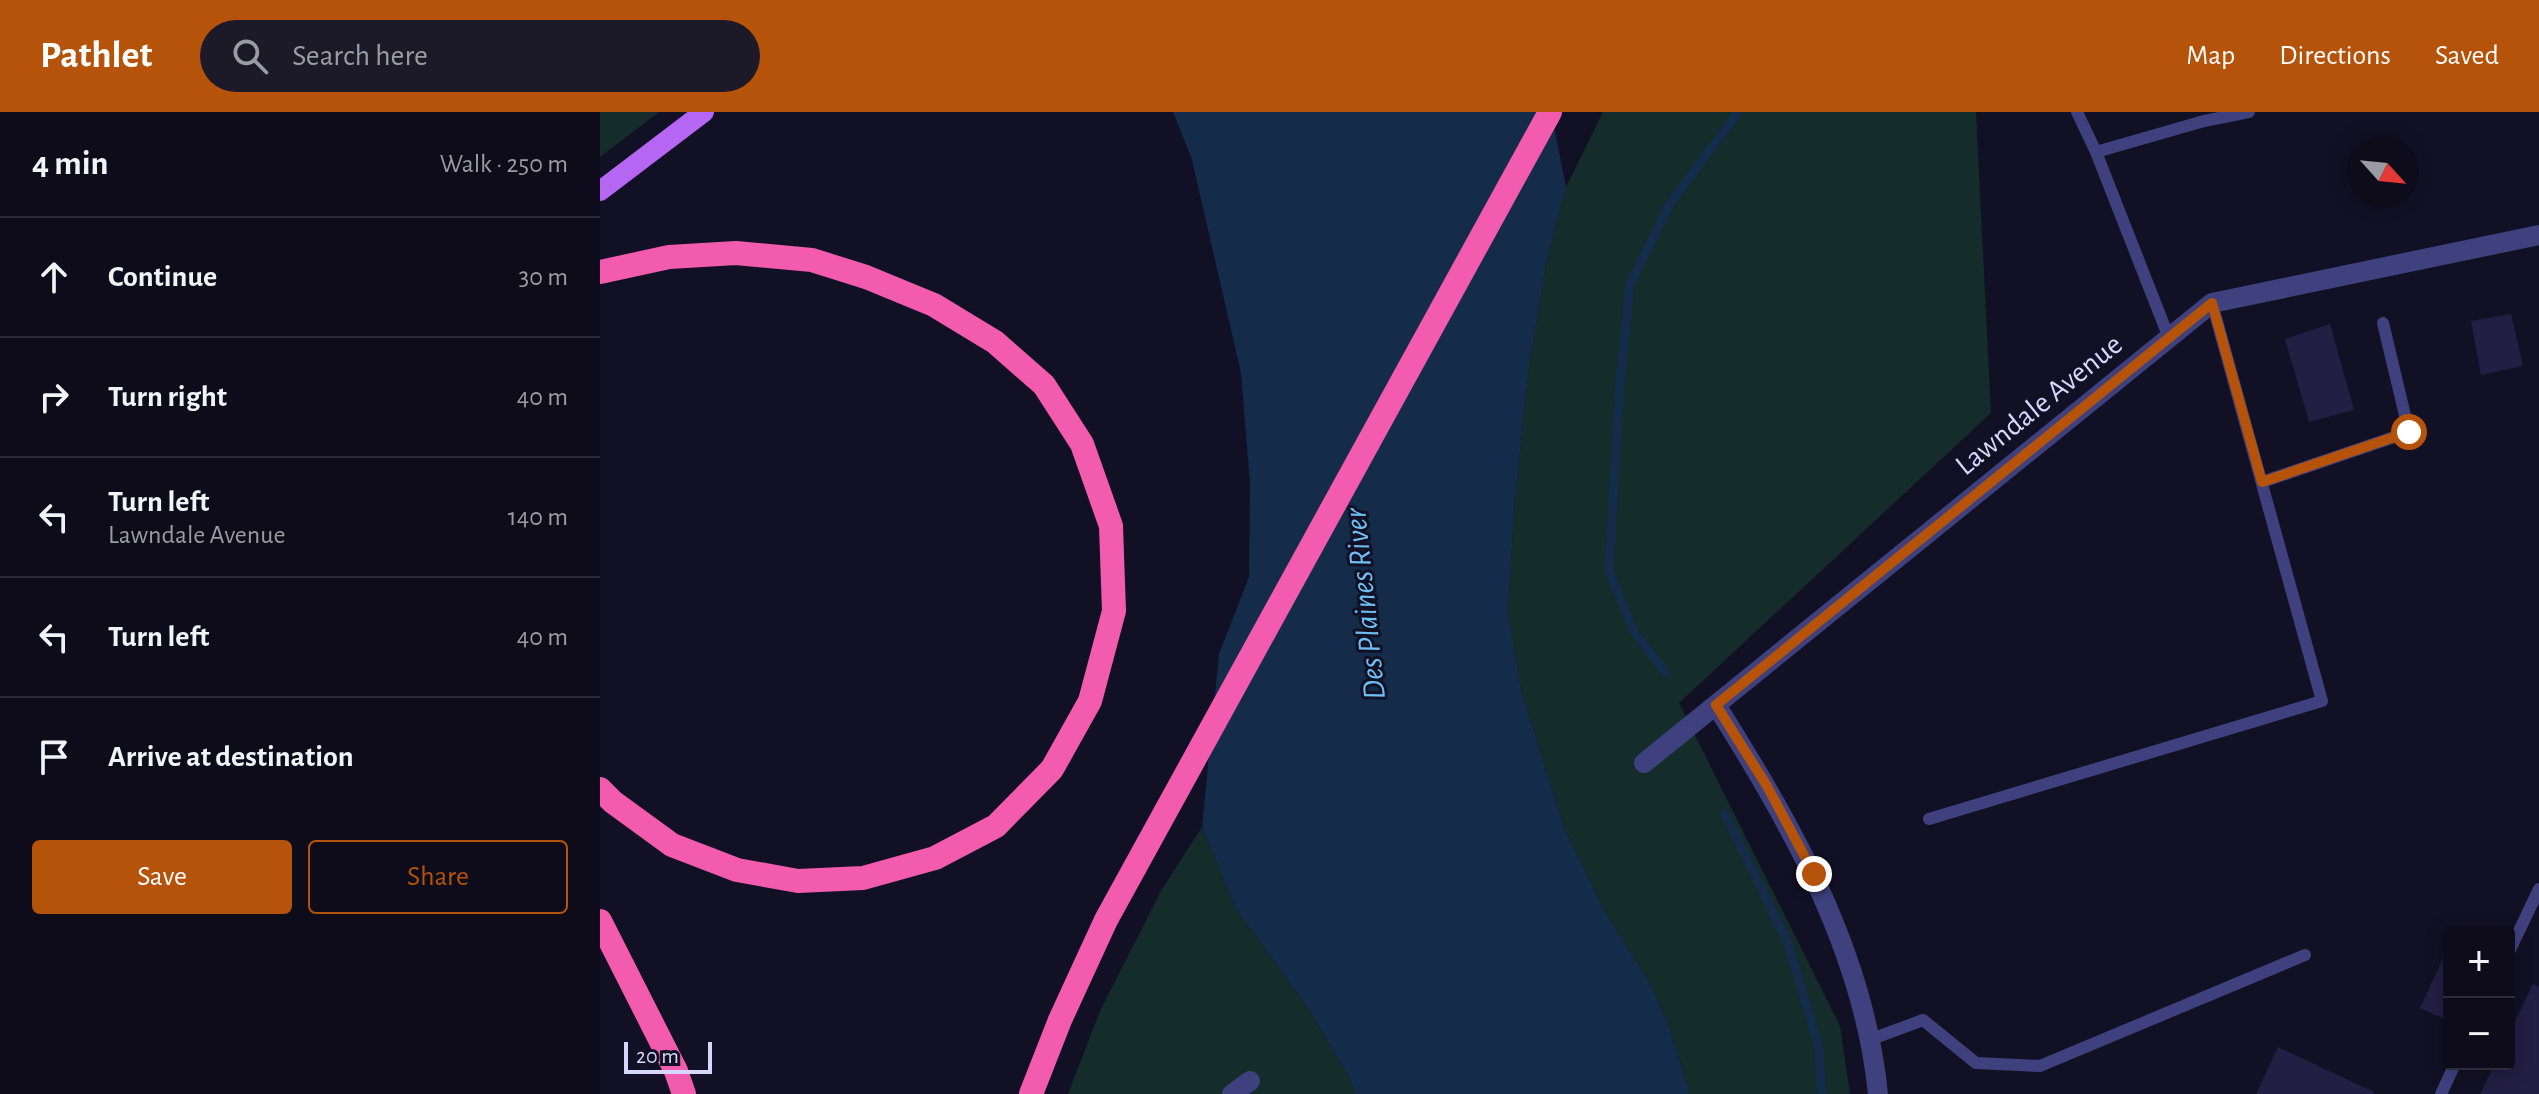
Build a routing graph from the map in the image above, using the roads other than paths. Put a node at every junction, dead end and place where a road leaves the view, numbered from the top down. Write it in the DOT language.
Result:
graph roads {
  1 [pos="704,112"];
  2 [pos="1550,112"];
  3 [pos="2077,112"];
  4 [pos="2249,112"];
  5 [pos="2096,152"];
  6 [pos="600,191"];
  7 [pos="2539,235"];
  8 [pos="600,272"];
  9 [pos="2212,303"];
  10 [pos="2383,323"];
  11 [pos="2169,338"];
  12 [pos="2262,482"];
  13 [pos="1716,705"];
  14 [pos="1644,763"];
  15 [pos="600,789"];
  16 [pos="1929,819"];
  17 [pos="2539,889"];
  18 [pos="600,921"];
  19 [pos="2515,939"];
  20 [pos="2305,955"];
  21 [pos="1869,1040"];
  22 [pos="2452,1070"];
  23 [pos="1250,1081"];
  24 [pos="684,1094"];
  25 [pos="1031,1094"];
  26 [pos="1232,1094"];
  27 [pos="1878,1094"];
  28 [pos="2441,1094"];
  1 -- 6 [label="main road"];
  2 -- 25 [label="highway"];
  3 -- 5 [label="lane"];
  4 -- 5 [label="lane"];
  5 -- 11 [label="lane"];
  7 -- 9 [label="street, Lawndale Avenue"];
  8 -- 15 [label="highway"];
  9 -- 11 [label="street, Lawndale Avenue"];
  9 -- 12 [label="lane"];
  10 -- 12 [label="lane"];
  11 -- 13 [label="street, Lawndale Avenue"];
  12 -- 16 [label="lane"];
  13 -- 14 [label="street, Lawndale Avenue"];
  13 -- 21 [label="street"];
  17 -- 19 [label="lane"];
  18 -- 24 [label="highway"];
  20 -- 21 [label="lane"];
  21 -- 27 [label="street"];
  22 -- 28 [label="lane"];
  23 -- 26 [label="street"];
}
